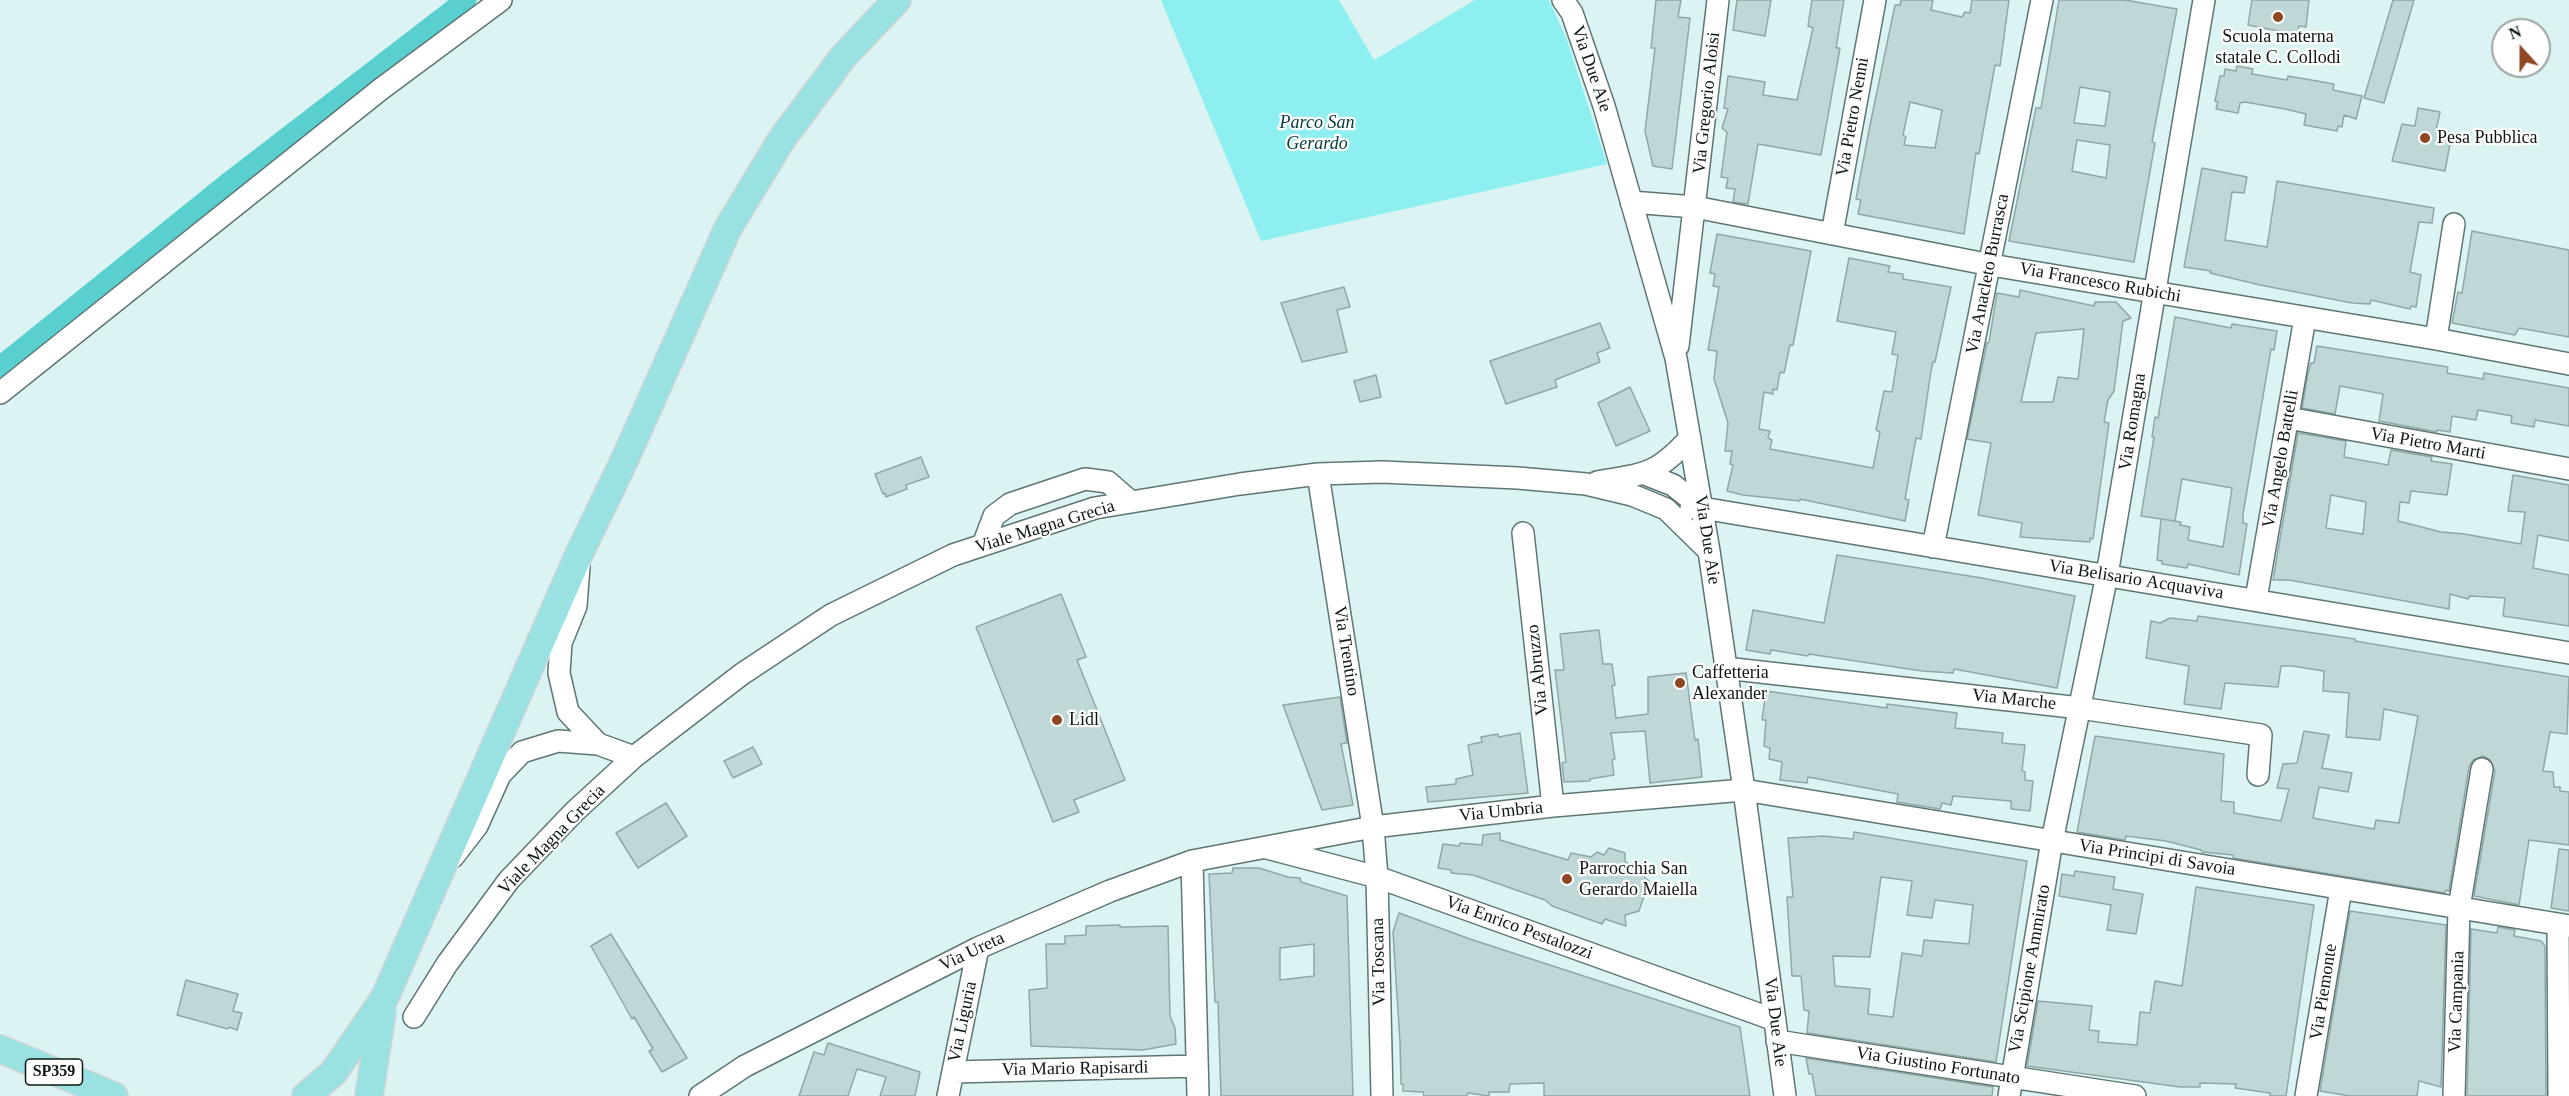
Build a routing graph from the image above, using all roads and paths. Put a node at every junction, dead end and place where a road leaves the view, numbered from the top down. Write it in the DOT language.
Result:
graph roads {
  1 [pos="501,0"];
  2 [pos="897,0"];
  3 [pos="1563,0"];
  4 [pos="1718,0"];
  5 [pos="1875,0"];
  6 [pos="2042,0"];
  7 [pos="2204,0"];
  8 [pos="1631,202"];
  9 [pos="1695,207"];
  10 [pos="2454,224"];
  11 [pos="1832,234"];
  12 [pos="1990,265"];
  13 [pos="2154,292"];
  14 [pos="2305,318"];
  15 [pos="2436,339"];
  16 [pos="1676,358"];
  17 [pos="2569,364"];
  18 [pos="0,393"];
  19 [pos="2288,418"];
  20 [pos="1690,438"];
  21 [pos="2569,469"];
  22 [pos="1318,474"];
  23 [pos="1645,474"];
  24 [pos="1586,484"];
  25 [pos="1131,502"];
  26 [pos="1702,508"];
  27 [pos="1666,509"];
  28 [pos="1522,533"];
  29 [pos="983,545"];
  30 [pos="1933,547"];
  31 [pos="1709,551"];
  32 [pos="580,552"];
  33 [pos="2107,575"];
  34 [pos="2256,599"];
  35 [pos="2569,653"];
  36 [pos="1725,668"];
  37 [pos="2080,708"];
  38 [pos="598,744"];
  39 [pos="634,757"];
  40 [pos="2481,769"];
  41 [pos="2258,775"];
  42 [pos="1744,790"];
  43 [pos="1553,806"];
  44 [pos="1373,827"];
  45 [pos="2052,841"];
  46 [pos="1260,847"];
  47 [pos="1192,861"];
  48 [pos="440,873"];
  49 [pos="1377,877"];
  50 [pos="2341,889"];
  51 [pos="2459,908"];
  52 [pos="2564,925"];
  53 [pos="978,948"];
  54 [pos="385,996"];
  55 [pos="414,1017"];
  56 [pos="1775,1020"];
  57 [pos="1777,1041"];
  58 [pos="0,1049"];
  59 [pos="1197,1066"];
  60 [pos="952,1072"];
  61 [pos="2010,1087"];
  62 [pos="111,1096"];
  63 [pos="306,1096"];
  64 [pos="369,1096"];
  65 [pos="700,1096"];
  66 [pos="948,1096"];
  67 [pos="1198,1096"];
  68 [pos="1382,1096"];
  69 [pos="1785,1096"];
  70 [pos="2135,1096"];
  71 [pos="2306,1096"];
  72 [pos="2454,1096"];
  73 [pos="2559,1096"];
  1 -- 18 [label="street"];
  2 -- 32 [label="main road"];
  3 -- 8 [label="street, Via Due Aie"];
  4 -- 9 [label="street, Via Gregorio Aloisi"];
  5 -- 11 [label="street, Via Pietro Nenni"];
  6 -- 12 [label="street, Via Anacleto Burrasca"];
  7 -- 13 [label="street, Via Romagna"];
  8 -- 9 [label="street, Via Francesco Rubichi"];
  8 -- 16 [label="street, Via Due Aie"];
  9 -- 11 [label="street, Via Francesco Rubichi"];
  9 -- 16 [label="street, Via Gregorio Aloisi"];
  10 -- 15 [label="street"];
  11 -- 12 [label="street, Via Francesco Rubichi"];
  12 -- 13 [label="street, Via Francesco Rubichi"];
  12 -- 30 [label="street, Via Anacleto Burrasca"];
  13 -- 14 [label="street, Via Francesco Rubichi"];
  13 -- 33 [label="street, Via Romagna"];
  14 -- 15 [label="street, Via Francesco Rubichi"];
  14 -- 19 [label="street, Via Angelo Battelli"];
  15 -- 17 [label="street, Via Francesco Rubichi"];
  16 -- 20 [label="street, Via Due Aie"];
  19 -- 21 [label="street, Via Pietro Marti"];
  19 -- 34 [label="street, Via Angelo Battelli"];
  20 -- 23 [label="street, Viale Magna Grecia"];
  20 -- 26 [label="street, Via Due Aie"];
  22 -- 24 [label="street, Viale Magna Grecia"];
  22 -- 25 [label="street, Viale Magna Grecia"];
  22 -- 44 [label="street, Via Trentino"];
  23 -- 24 [label="street, Viale Magna Grecia"];
  23 -- 26 [label="street"];
  24 -- 27 [label="street, Viale Magna Grecia"];
  25 -- 29 [label="street, Viale Magna Grecia"];
  25 -- 29 [label="street"];
  26 -- 27 [label="street, Viale Magna Grecia"];
  26 -- 30 [label="street, Via Belisario Acquaviva"];
  26 -- 31 [label="street, Via Due Aie"];
  27 -- 31 [label="street, Viale Magna Grecia"];
  28 -- 43 [label="street, Via Abruzzo"];
  29 -- 39 [label="street, Viale Magna Grecia"];
  30 -- 33 [label="street, Via Belisario Acquaviva"];
  31 -- 36 [label="street, Via Due Aie"];
  32 -- 38 [label="street"];
  32 -- 48 [label="main road"];
  33 -- 34 [label="street, Via Belisario Acquaviva"];
  33 -- 37 [label="street, Via Romagna"];
  34 -- 35 [label="street, Via Belisario Acquaviva"];
  36 -- 37 [label="street, Via Marche"];
  36 -- 42 [label="street, Via Due Aie"];
  37 -- 41 [label="street, Via Marche"];
  37 -- 45 [label="street, Via Romagna"];
  38 -- 39 [label="street"];
  38 -- 48 [label="street"];
  39 -- 55 [label="street, Viale Magna Grecia"];
  40 -- 51 [label="street, Via Campania"];
  42 -- 43 [label="street, Via Umbria"];
  42 -- 45 [label="street, Via Principi di Savoia"];
  42 -- 56 [label="street, Via Due Aie"];
  43 -- 44 [label="street, Via Umbria"];
  44 -- 46 [label="street, Via Umbria"];
  44 -- 49 [label="street, Via Toscana"];
  45 -- 50 [label="street, Via Principi di Savoia"];
  45 -- 61 [label="street, Via Scipione Ammirato"];
  46 -- 47 [label="street, Via Ureta"];
  46 -- 49 [label="street, Via Enrico Pestalozzi"];
  47 -- 53 [label="street, Via Ureta"];
  47 -- 59 [label="street"];
  48 -- 54 [label="main road"];
  49 -- 56 [label="street, Via Enrico Pestalozzi"];
  49 -- 68 [label="street, Via Toscana"];
  50 -- 51 [label="street, Via Principi di Savoia"];
  50 -- 71 [label="street, Via Piemonte"];
  51 -- 52 [label="street, Via Principi di Savoia"];
  51 -- 72 [label="street, Via Campania"];
  52 -- 73 [label="street"];
  53 -- 60 [label="street, Via Liguria"];
  53 -- 65 [label="street, Via Ureta"];
  54 -- 63 [label="main road"];
  54 -- 64 [label="main road"];
  56 -- 57 [label="street, Via Due Aie"];
  57 -- 61 [label="street, Via Giustino Fortunato"];
  57 -- 69 [label="street, Via Due Aie"];
  58 -- 62 [label="main road, SP359"];
  59 -- 60 [label="street, Via Mario Rapisardi"];
  59 -- 67 [label="street"];
  60 -- 66 [label="street, Via Liguria"];
  61 -- 70 [label="street, Via Giustino Fortunato"];
}
